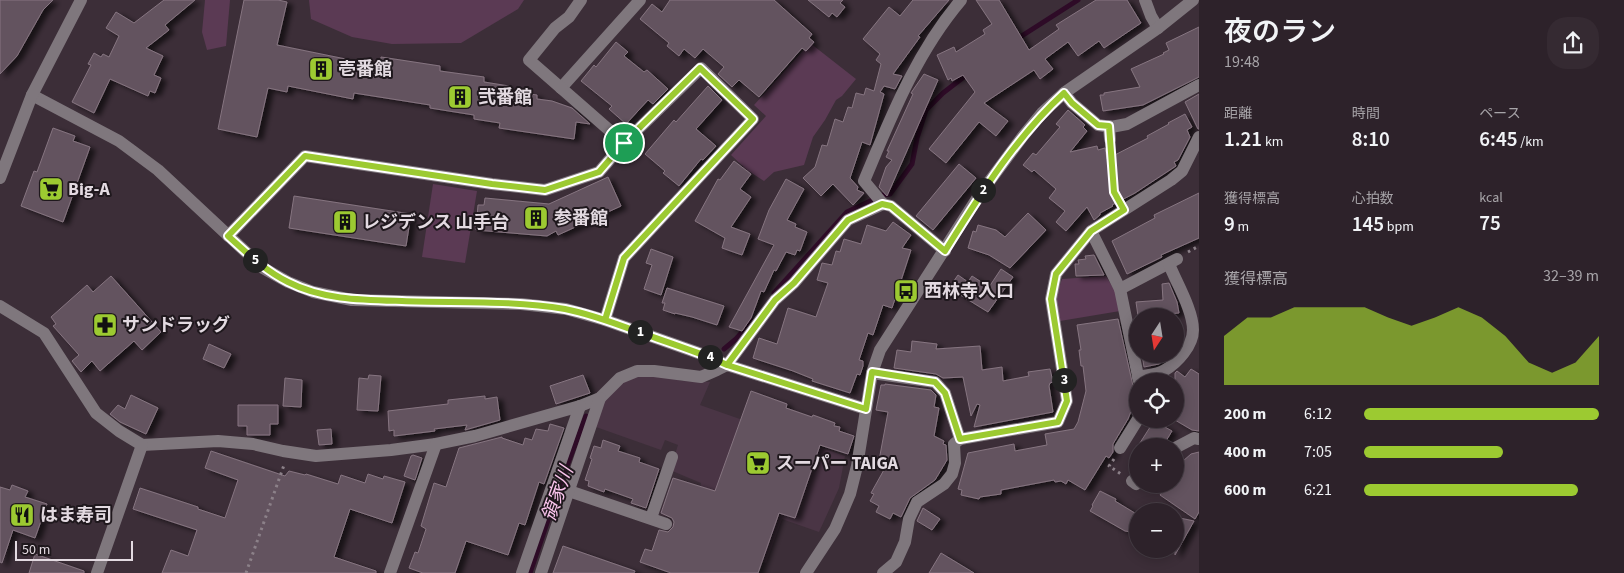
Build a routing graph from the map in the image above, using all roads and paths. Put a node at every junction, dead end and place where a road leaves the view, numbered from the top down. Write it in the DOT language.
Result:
graph roads {
  1 [pos="80,0"];
  2 [pos="581,0"];
  3 [pos="640,0"];
  4 [pos="961,0"];
  5 [pos="1145,0"];
  6 [pos="1193,0"];
  7 [pos="1158,28"];
  8 [pos="1199,85"];
  9 [pos="561,88"];
  10 [pos="1064,93"];
  11 [pos="32,95"];
  12 [pos="1110,133"];
  13 [pos="1199,137"];
  14 [pos="624,143"];
  15 [pos="0,178"];
  16 [pos="882,204"];
  17 [pos="1121,204"];
  18 [pos="1091,231"];
  19 [pos="228,236"];
  20 [pos="945,251"];
  21 [pos="1120,289"];
  22 [pos="0,306"];
  23 [pos="605,320"];
  24 [pos="727,365"];
  25 [pos="872,372"];
  26 [pos="1137,373"];
  27 [pos="1158,373"];
  28 [pos="600,398"];
  29 [pos="580,406"];
  30 [pos="866,409"];
  31 [pos="1132,428"];
  32 [pos="960,439"];
  33 [pos="1199,439"];
  34 [pos="1184,443"];
  35 [pos="436,444"];
  36 [pos="142,445"];
  37 [pos="1120,448"];
  38 [pos="289,452"];
  39 [pos="672,457"];
  40 [pos="1129,478"];
  41 [pos="569,491"];
  42 [pos="651,518"];
  43 [pos="666,524"];
  44 [pos="98,573"];
  45 [pos="246,573"];
  46 [pos="390,573"];
  47 [pos="522,573"];
  48 [pos="541,573"];
  49 [pos="806,573"];
  50 [pos="883,573"];
  1 -- 11 [label="street"];
  2 -- 9 [label="street"];
  3 -- 9 [label="street"];
  4 -- 16 [label="street"];
  5 -- 7 [label="street"];
  6 -- 7 [label="street"];
  7 -- 10 [label="street"];
  8 -- 12 [label="street"];
  9 -- 14 [label="street"];
  10 -- 12 [label="street"];
  10 -- 20 [label="street"];
  11 -- 15 [label="street"];
  11 -- 19 [label="street"];
  12 -- 17 [label="path"];
  13 -- 17 [label="street"];
  14 -- 19 [label="street"];
  14 -- 23 [label="street"];
  16 -- 20 [label="street"];
  16 -- 24 [label="street"];
  17 -- 18 [label="street"];
  18 -- 21 [label="street"];
  18 -- 32 [label="street"];
  19 -- 23 [label="street"];
  20 -- 25 [label="street"];
  21 -- 26 [label="street"];
  21 -- 27 [label="street"];
  22 -- 36 [label="street"];
  23 -- 24 [label="street"];
  24 -- 28 [label="street"];
  24 -- 30 [label="street"];
  25 -- 30 [label="street"];
  25 -- 32 [label="street"];
  28 -- 29 [label="street"];
  28 -- 41 [label="street"];
  29 -- 35 [label="street"];
  29 -- 47 [label="street"];
  30 -- 49 [label="street"];
  31 -- 37 [label="street"];
  32 -- 50 [label="street"];
  33 -- 34 [label="street"];
  35 -- 38 [label="street"];
  35 -- 46 [label="street"];
  36 -- 38 [label="street"];
  36 -- 44 [label="street"];
  37 -- 40 [label="path"];
  38 -- 45 [label="path"];
  39 -- 42 [label="street"];
  41 -- 42 [label="street"];
  41 -- 48 [label="street"];
  42 -- 43 [label="street"];
}
